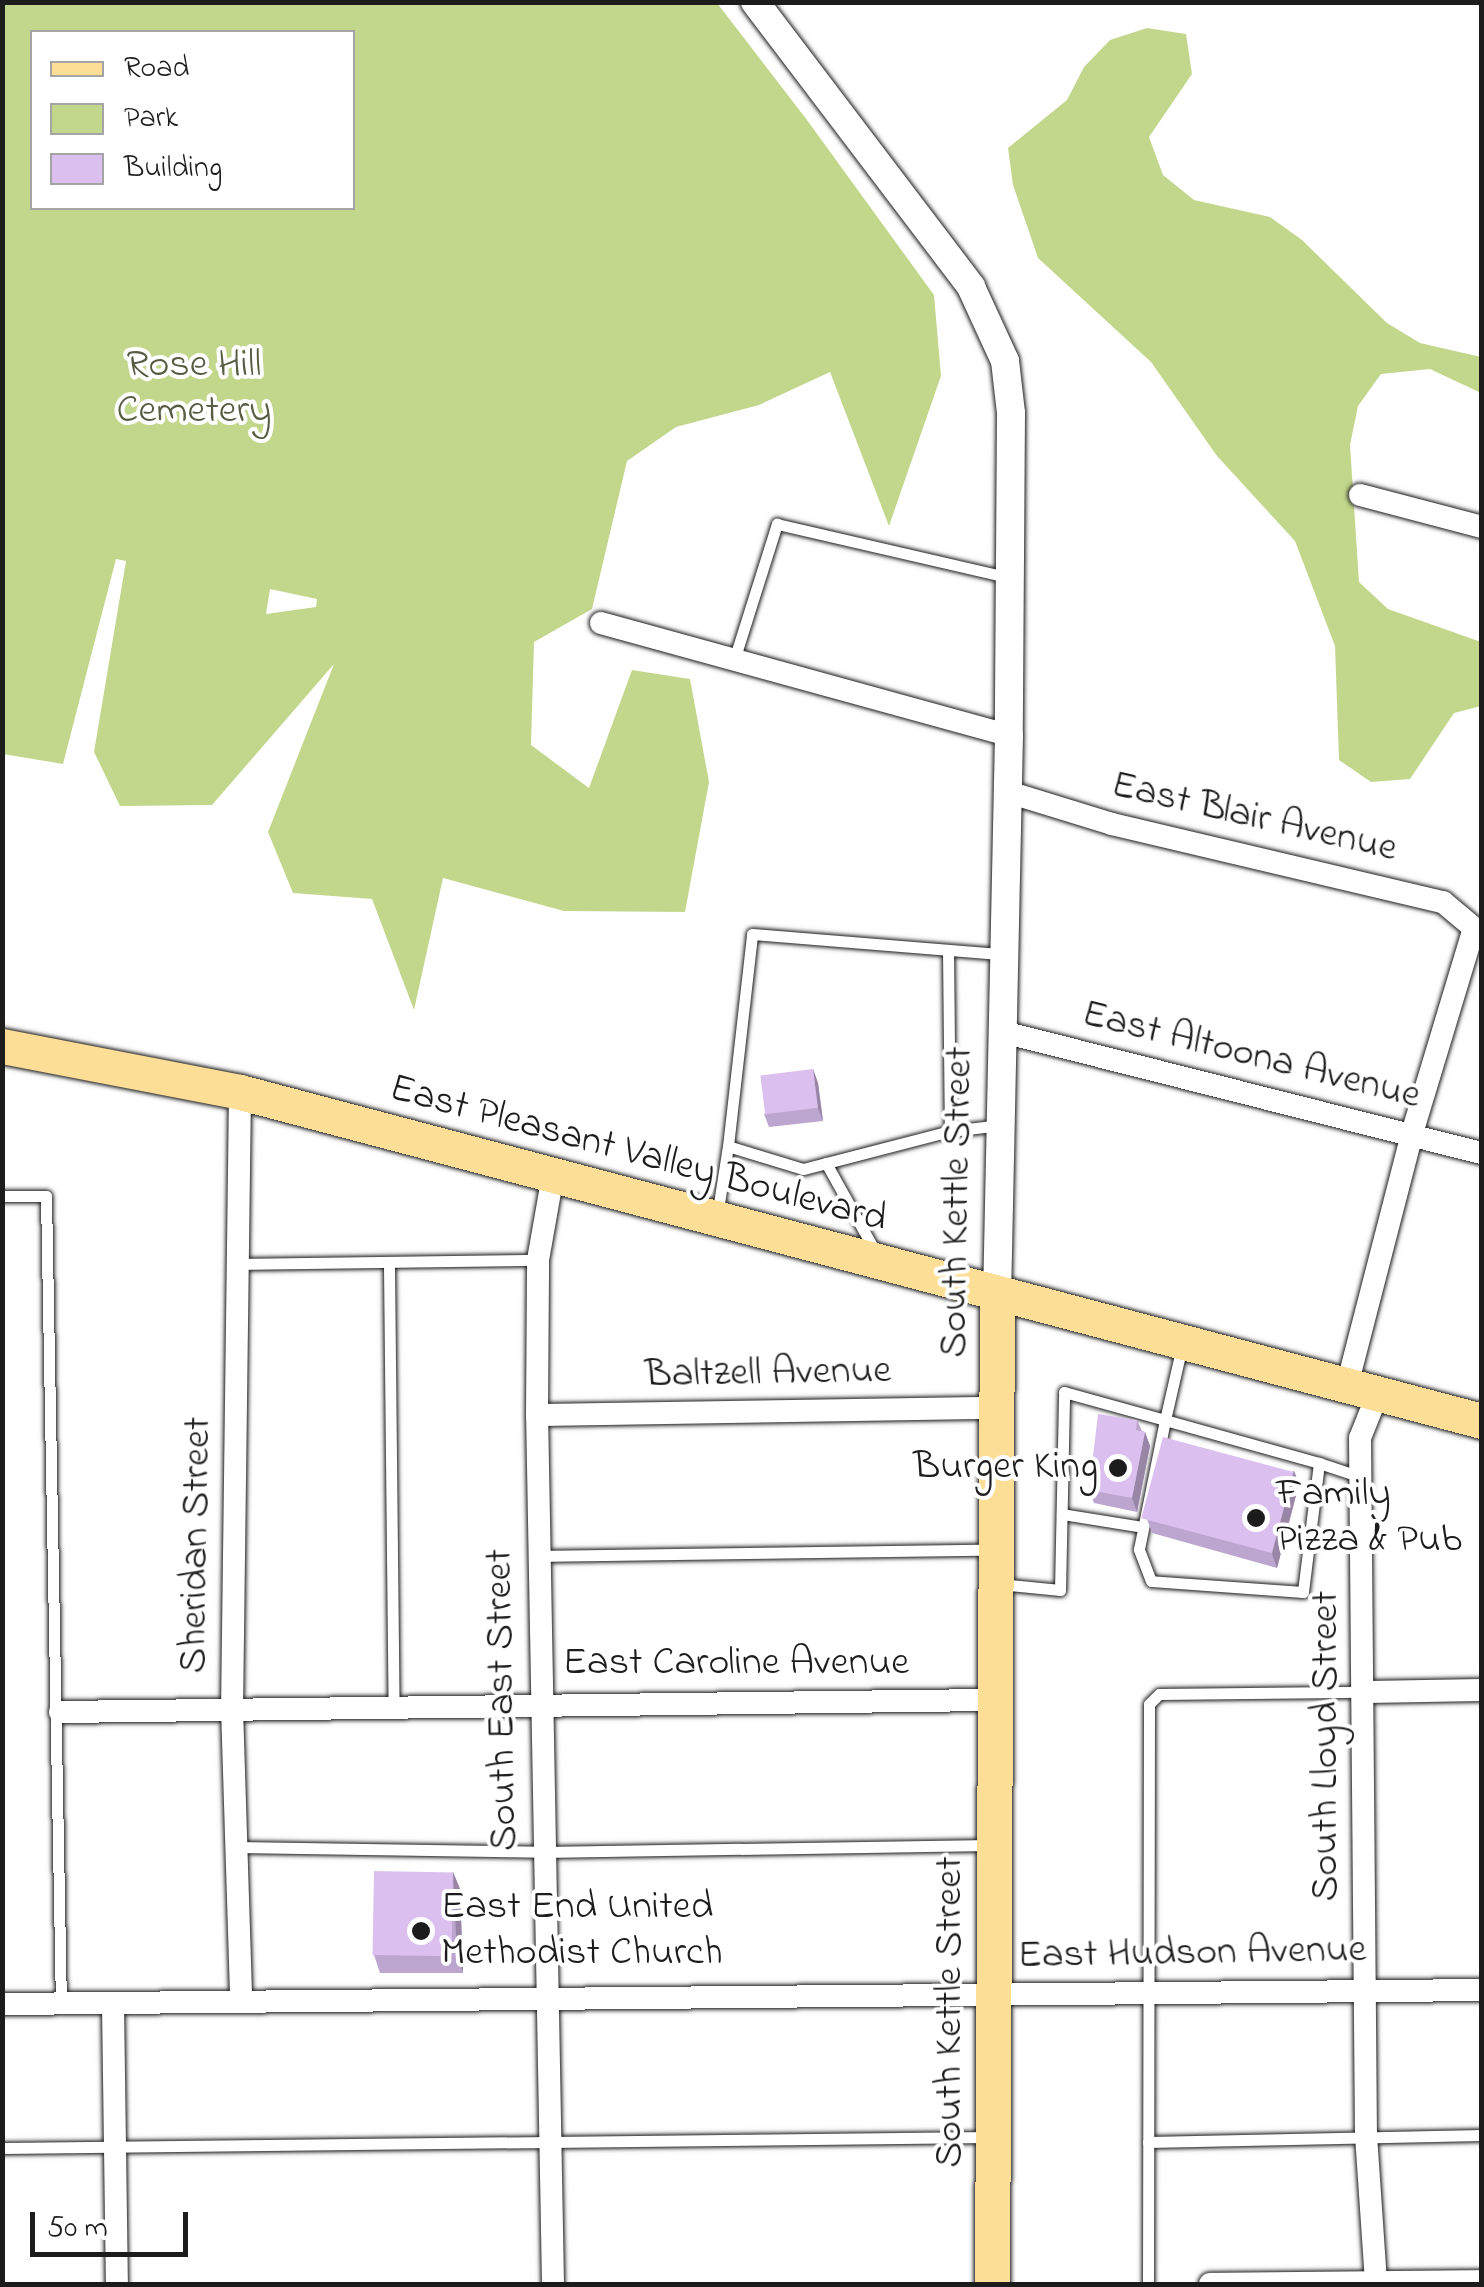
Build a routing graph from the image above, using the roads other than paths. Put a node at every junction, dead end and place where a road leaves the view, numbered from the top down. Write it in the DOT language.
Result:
graph roads {
  1 [pos="755,2"];
  2 [pos="1360,495"];
  3 [pos="1482,527"];
  4 [pos="1010,578"];
  5 [pos="600,623"];
  6 [pos="734,660"];
  7 [pos="1009,735"];
  8 [pos="1008,792"];
  9 [pos="1474,928"];
  10 [pos="948,950"];
  11 [pos="1004,954"];
  12 [pos="1003,1032"];
  13 [pos="2,1046"];
  14 [pos="240,1092"];
  15 [pos="1001,1125"];
  16 [pos="950,1130"];
  17 [pos="1412,1134"];
  18 [pos="728,1146"];
  19 [pos="1482,1153"];
  20 [pos="826,1163"];
  21 [pos="553,1175"];
  22 [pos="2,1196"];
  23 [pos="717,1220"];
  24 [pos="538,1260"];
  25 [pos="239,1264"];
  26 [pos="388,1266"];
  27 [pos="883,1266"];
  28 [pos="998,1297"];
  29 [pos="1183,1344"];
  30 [pos="1363,1389"];
  31 [pos="999,1408"];
  32 [pos="537,1415"];
  33 [pos="1165,1420"];
  34 [pos="1482,1421"];
  35 [pos="1320,1463"];
  36 [pos="1361,1476"];
  37 [pos="1062,1514"];
  38 [pos="1143,1527"];
  39 [pos="539,1556"];
  40 [pos="996,1567"];
  41 [pos="1482,1690"];
  42 [pos="1367,1692"];
  43 [pos="992,1700"];
  44 [pos="541,1702"];
  45 [pos="232,1708"];
  46 [pos="60,1712"];
  47 [pos="394,1712"];
  48 [pos="994,1845"];
  49 [pos="236,1847"];
  50 [pos="542,1852"];
  51 [pos="1147,1990"];
  52 [pos="1366,1990"];
  53 [pos="1482,1990"];
  54 [pos="994,1994"];
  55 [pos="543,1997"];
  56 [pos="241,2000"];
  57 [pos="2,2004"];
  58 [pos="62,2004"];
  59 [pos="114,2004"];
  60 [pos="1482,2135"];
  61 [pos="994,2137"];
  62 [pos="1366,2137"];
  63 [pos="1148,2142"];
  64 [pos="548,2145"];
  65 [pos="2,2148"];
  66 [pos="115,2150"];
  67 [pos="1482,2281"];
  68 [pos="1376,2282"];
  69 [pos="116,2284"];
  70 [pos="552,2284"];
  71 [pos="992,2284"];
  72 [pos="1148,2284"];
  73 [pos="1210,2284"];
  1 -- 4 [label="street, South Kettle Street"];
  2 -- 3 [label="street"];
  4 -- 6 [label="lane"];
  4 -- 7 [label="street, South Kettle Street"];
  5 -- 6 [label="street"];
  6 -- 7 [label="street"];
  7 -- 8 [label="street, South Kettle Street"];
  8 -- 9 [label="street, East Blair Avenue"];
  8 -- 11 [label="street, South Kettle Street"];
  9 -- 17 [label="street, South Lloyd Street"];
  10 -- 11 [label="lane"];
  10 -- 16 [label="lane"];
  10 -- 18 [label="lane"];
  11 -- 12 [label="street, South Kettle Street"];
  12 -- 15 [label="street, South Kettle Street"];
  12 -- 17 [label="street, East Altoona Avenue"];
  13 -- 14 [label="main road, East Pleasant Valley Boulevard"];
  14 -- 21 [label="main road, East Pleasant Valley Boulevard"];
  14 -- 25 [label="street, Sheridan Street"];
  15 -- 16 [label="lane"];
  15 -- 28 [label="street, South Kettle Street"];
  16 -- 20 [label="lane"];
  17 -- 19 [label="street, East Altoona Avenue"];
  17 -- 30 [label="street, South Lloyd Street"];
  18 -- 20 [label="lane"];
  18 -- 23 [label="lane"];
  20 -- 27 [label="lane"];
  21 -- 23 [label="main road, East Pleasant Valley Boulevard"];
  21 -- 24 [label="street, South East Street"];
  22 -- 46 [label="lane"];
  23 -- 27 [label="main road, East Pleasant Valley Boulevard"];
  24 -- 26 [label="lane"];
  24 -- 32 [label="street, South East Street"];
  25 -- 26 [label="lane"];
  25 -- 45 [label="street, Sheridan Street"];
  26 -- 47 [label="lane"];
  27 -- 28 [label="main road, East Pleasant Valley Boulevard"];
  28 -- 29 [label="main road, East Pleasant Valley Boulevard"];
  28 -- 31 [label="main road, South Kettle Street"];
  29 -- 30 [label="main road, East Pleasant Valley Boulevard"];
  29 -- 33 [label="lane"];
  30 -- 34 [label="main road, East Pleasant Valley Boulevard"];
  30 -- 36 [label="street, South Lloyd Street"];
  31 -- 32 [label="street, Baltzell Avenue"];
  31 -- 40 [label="main road, South Kettle Street"];
  32 -- 39 [label="street, South East Street"];
  33 -- 35 [label="lane"];
  33 -- 37 [label="lane"];
  33 -- 38 [label="lane"];
  35 -- 36 [label="lane"];
  35 -- 38 [label="lane"];
  36 -- 42 [label="street, South Lloyd Street"];
  37 -- 38 [label="lane"];
  37 -- 40 [label="lane"];
  39 -- 40 [label="lane"];
  39 -- 44 [label="street, South East Street"];
  40 -- 43 [label="main road, South Kettle Street"];
  41 -- 42 [label="street"];
  42 -- 51 [label="lane"];
  42 -- 52 [label="street, South Lloyd Street"];
  43 -- 44 [label="street, East Caroline Avenue"];
  43 -- 48 [label="main road, South Kettle Street"];
  44 -- 47 [label="street, East Caroline Avenue"];
  44 -- 50 [label="street, South East Street"];
  45 -- 46 [label="street, East Caroline Avenue"];
  45 -- 47 [label="street, East Caroline Avenue"];
  45 -- 49 [label="street, Sheridan Street"];
  46 -- 58 [label="lane"];
  48 -- 50 [label="lane"];
  48 -- 54 [label="main road, South Kettle Street"];
  49 -- 50 [label="lane"];
  49 -- 56 [label="street, Sheridan Street"];
  50 -- 55 [label="street, South East Street"];
  51 -- 52 [label="street, East Hudson Avenue"];
  51 -- 54 [label="street, East Hudson Avenue"];
  51 -- 63 [label="lane"];
  52 -- 53 [label="street, East Hudson Avenue"];
  52 -- 62 [label="street, South Lloyd Street"];
  54 -- 55 [label="street, East Hudson Avenue"];
  54 -- 61 [label="main road, South Kettle Street"];
  55 -- 56 [label="street, East Hudson Avenue"];
  55 -- 64 [label="street, South East Street"];
  56 -- 59 [label="street, East Hudson Avenue"];
  57 -- 58 [label="street, East Hudson Avenue"];
  58 -- 59 [label="street, East Hudson Avenue"];
  59 -- 66 [label="street"];
  60 -- 62 [label="lane"];
  61 -- 64 [label="lane"];
  61 -- 71 [label="main road, South Kettle Street"];
  62 -- 63 [label="lane"];
  62 -- 68 [label="street, South Lloyd Street"];
  63 -- 72 [label="lane"];
  64 -- 66 [label="lane"];
  64 -- 70 [label="street, South East Street"];
  65 -- 66 [label="lane"];
  66 -- 69 [label="street"];
  67 -- 68 [label="street"];
  68 -- 73 [label="street"];
}
